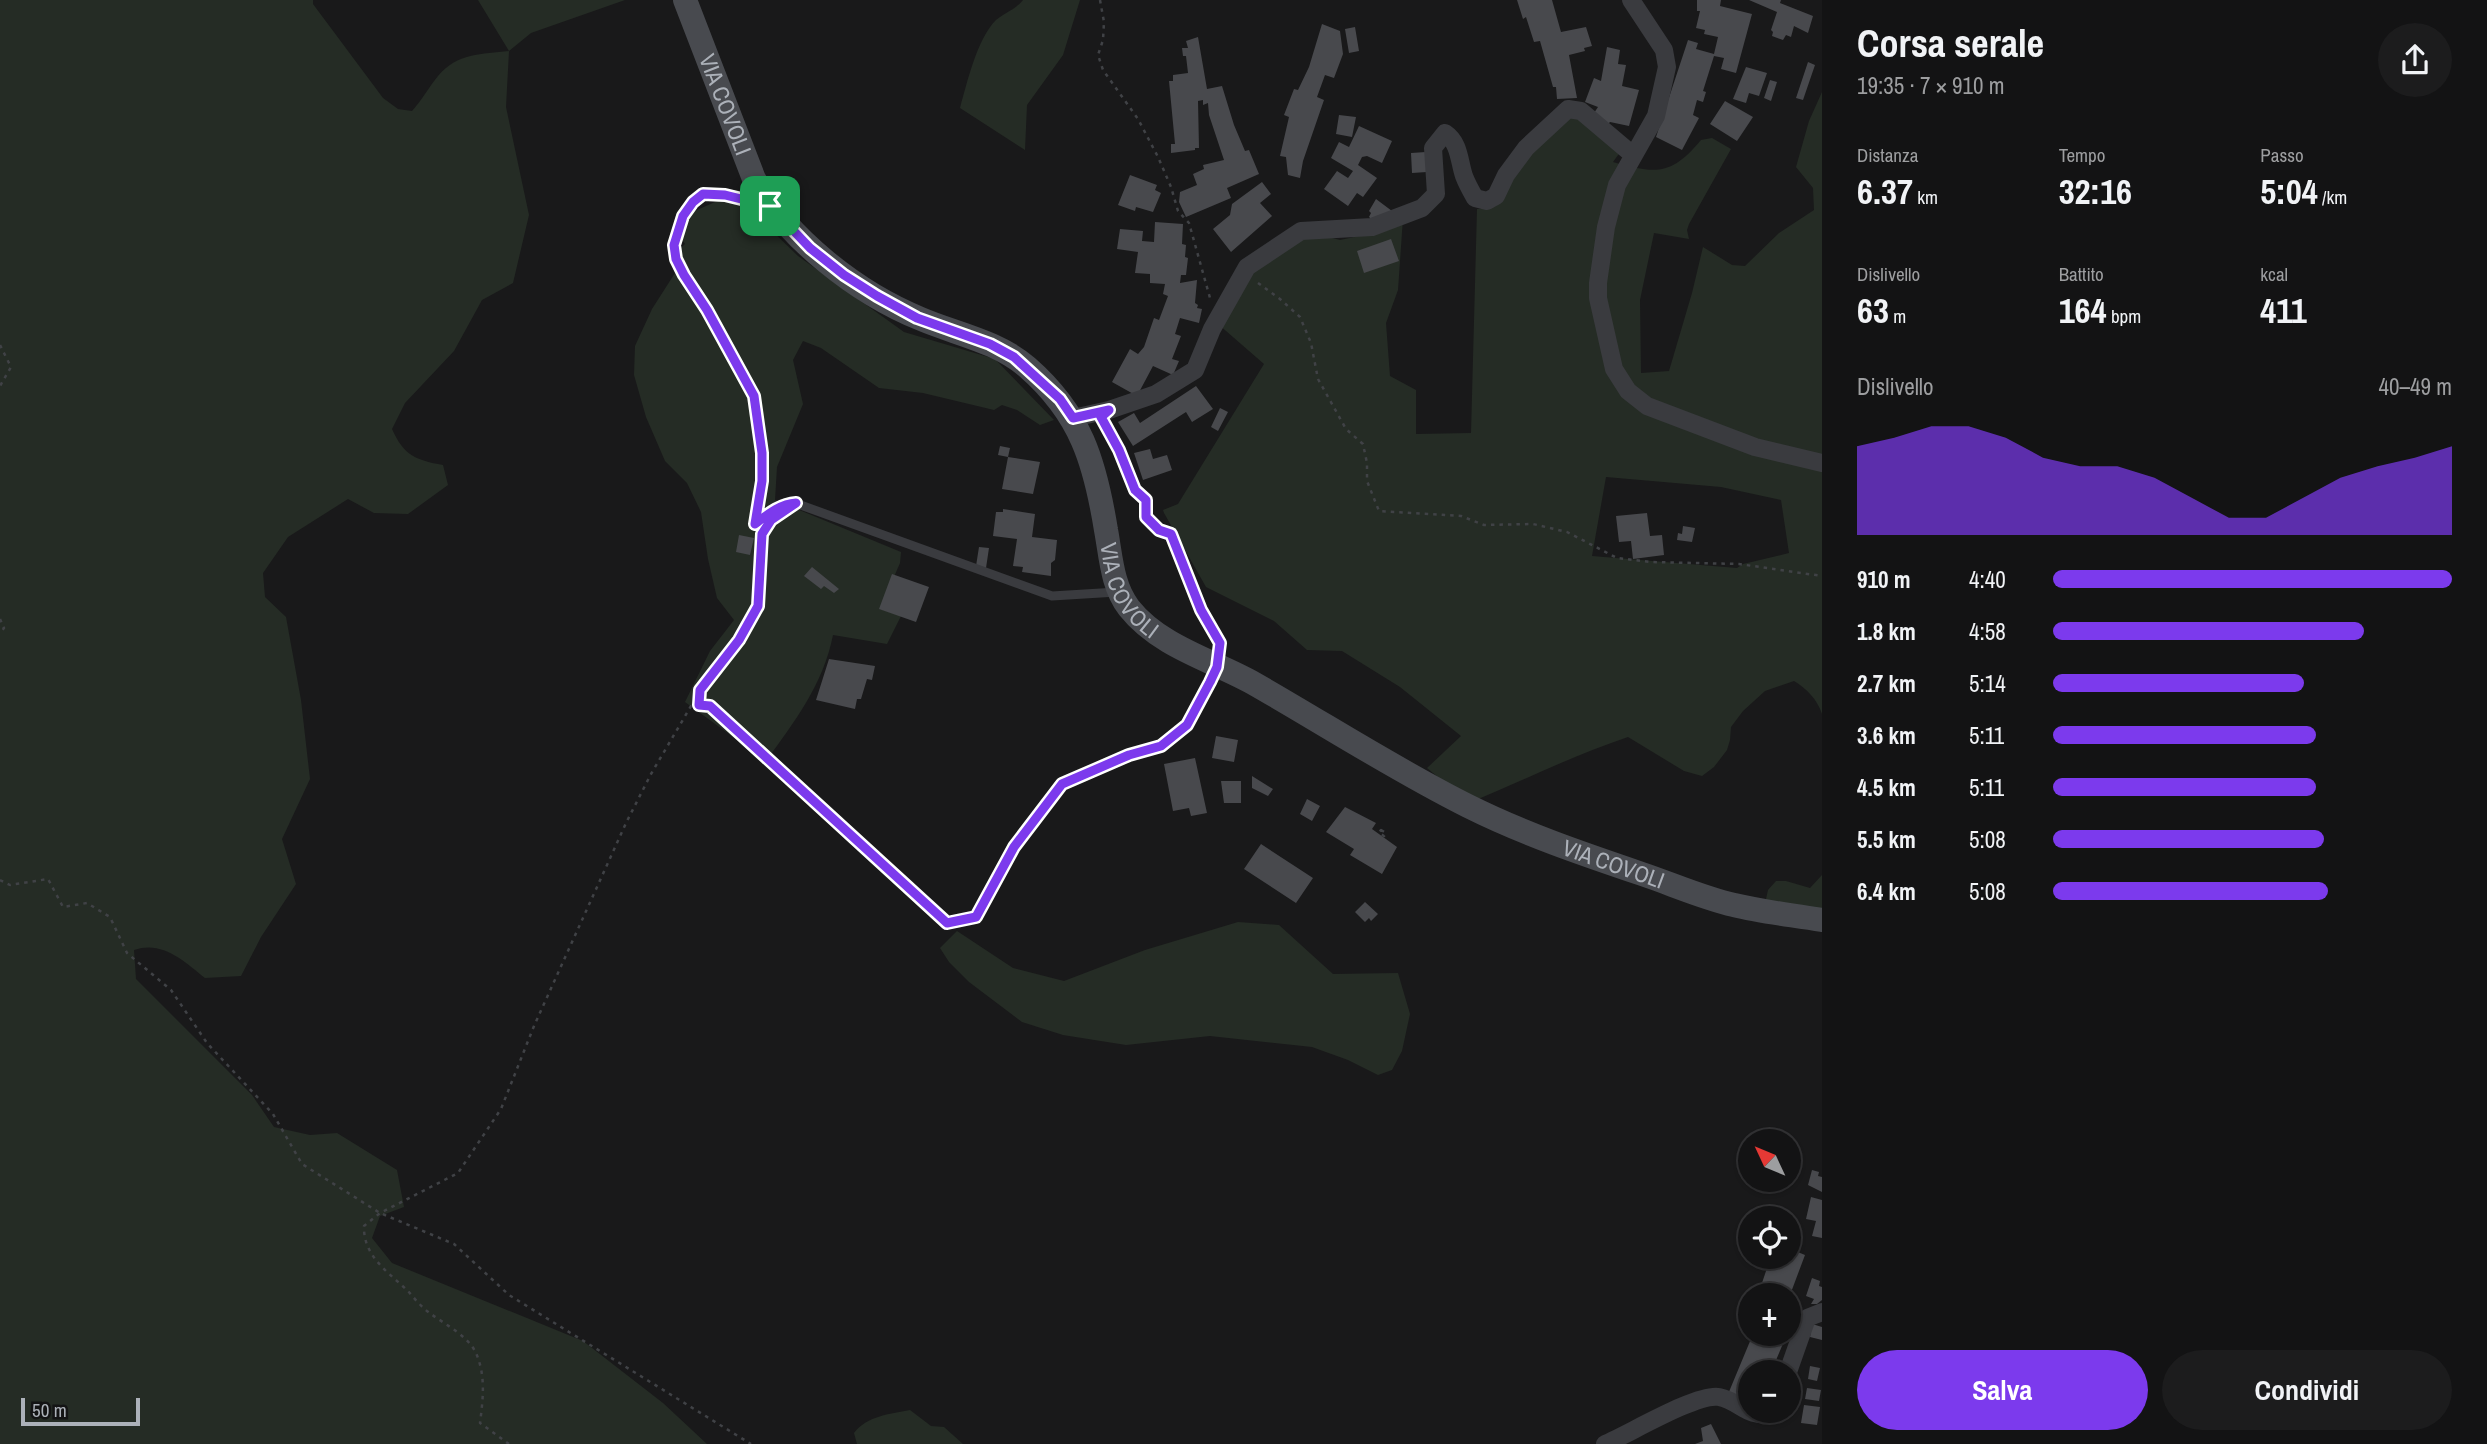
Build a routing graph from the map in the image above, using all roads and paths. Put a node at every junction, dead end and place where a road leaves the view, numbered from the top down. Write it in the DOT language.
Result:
graph roads {
  1 [pos="685,0"];
  2 [pos="1100,0"];
  3 [pos="1631,0"];
  4 [pos="1633,155"];
  5 [pos="770,206"];
  6 [pos="1244,273"];
  7 [pos="1212,329"];
  8 [pos="0,345"];
  9 [pos="0,386"];
  10 [pos="1109,410"];
  11 [pos="1073,418"];
  12 [pos="1822,463"];
  13 [pos="796,503"];
  14 [pos="1822,576"];
  15 [pos="1118,592"];
  16 [pos="0,619"];
  17 [pos="0,633"];
  18 [pos="1217,667"];
  19 [pos="699,705"];
  20 [pos="0,880"];
  21 [pos="1822,920"];
  22 [pos="380,1213"];
  23 [pos="1822,1312"];
  24 [pos="1792,1360"];
  25 [pos="1738,1406"];
  26 [pos="509,1444"];
  27 [pos="751,1444"];
  28 [pos="1605,1444"];
  1 -- 5 [label="street, VIA COVOLI"];
  2 -- 7 [label="path"];
  3 -- 4 [label="street"];
  4 -- 6 [label="street"];
  4 -- 12 [label="street"];
  5 -- 11 [label="street, VIA COVOLI"];
  5 -- 13 [label="path"];
  6 -- 7 [label="street"];
  6 -- 14 [label="path"];
  7 -- 10 [label="street"];
  8 -- 9 [label="path"];
  10 -- 11 [label="street"];
  10 -- 18 [label="path"];
  11 -- 15 [label="street, VIA COVOLI"];
  13 -- 15 [label="lane"];
  13 -- 19 [label="path"];
  15 -- 18 [label="street, VIA COVOLI"];
  16 -- 17 [label="path"];
  18 -- 19 [label="path"];
  18 -- 21 [label="street, VIA COVOLI"];
  19 -- 22 [label="path"];
  20 -- 22 [label="path"];
  22 -- 26 [label="path"];
  22 -- 27 [label="path"];
  23 -- 24 [label="street"];
  25 -- 28 [label="street"];
}
